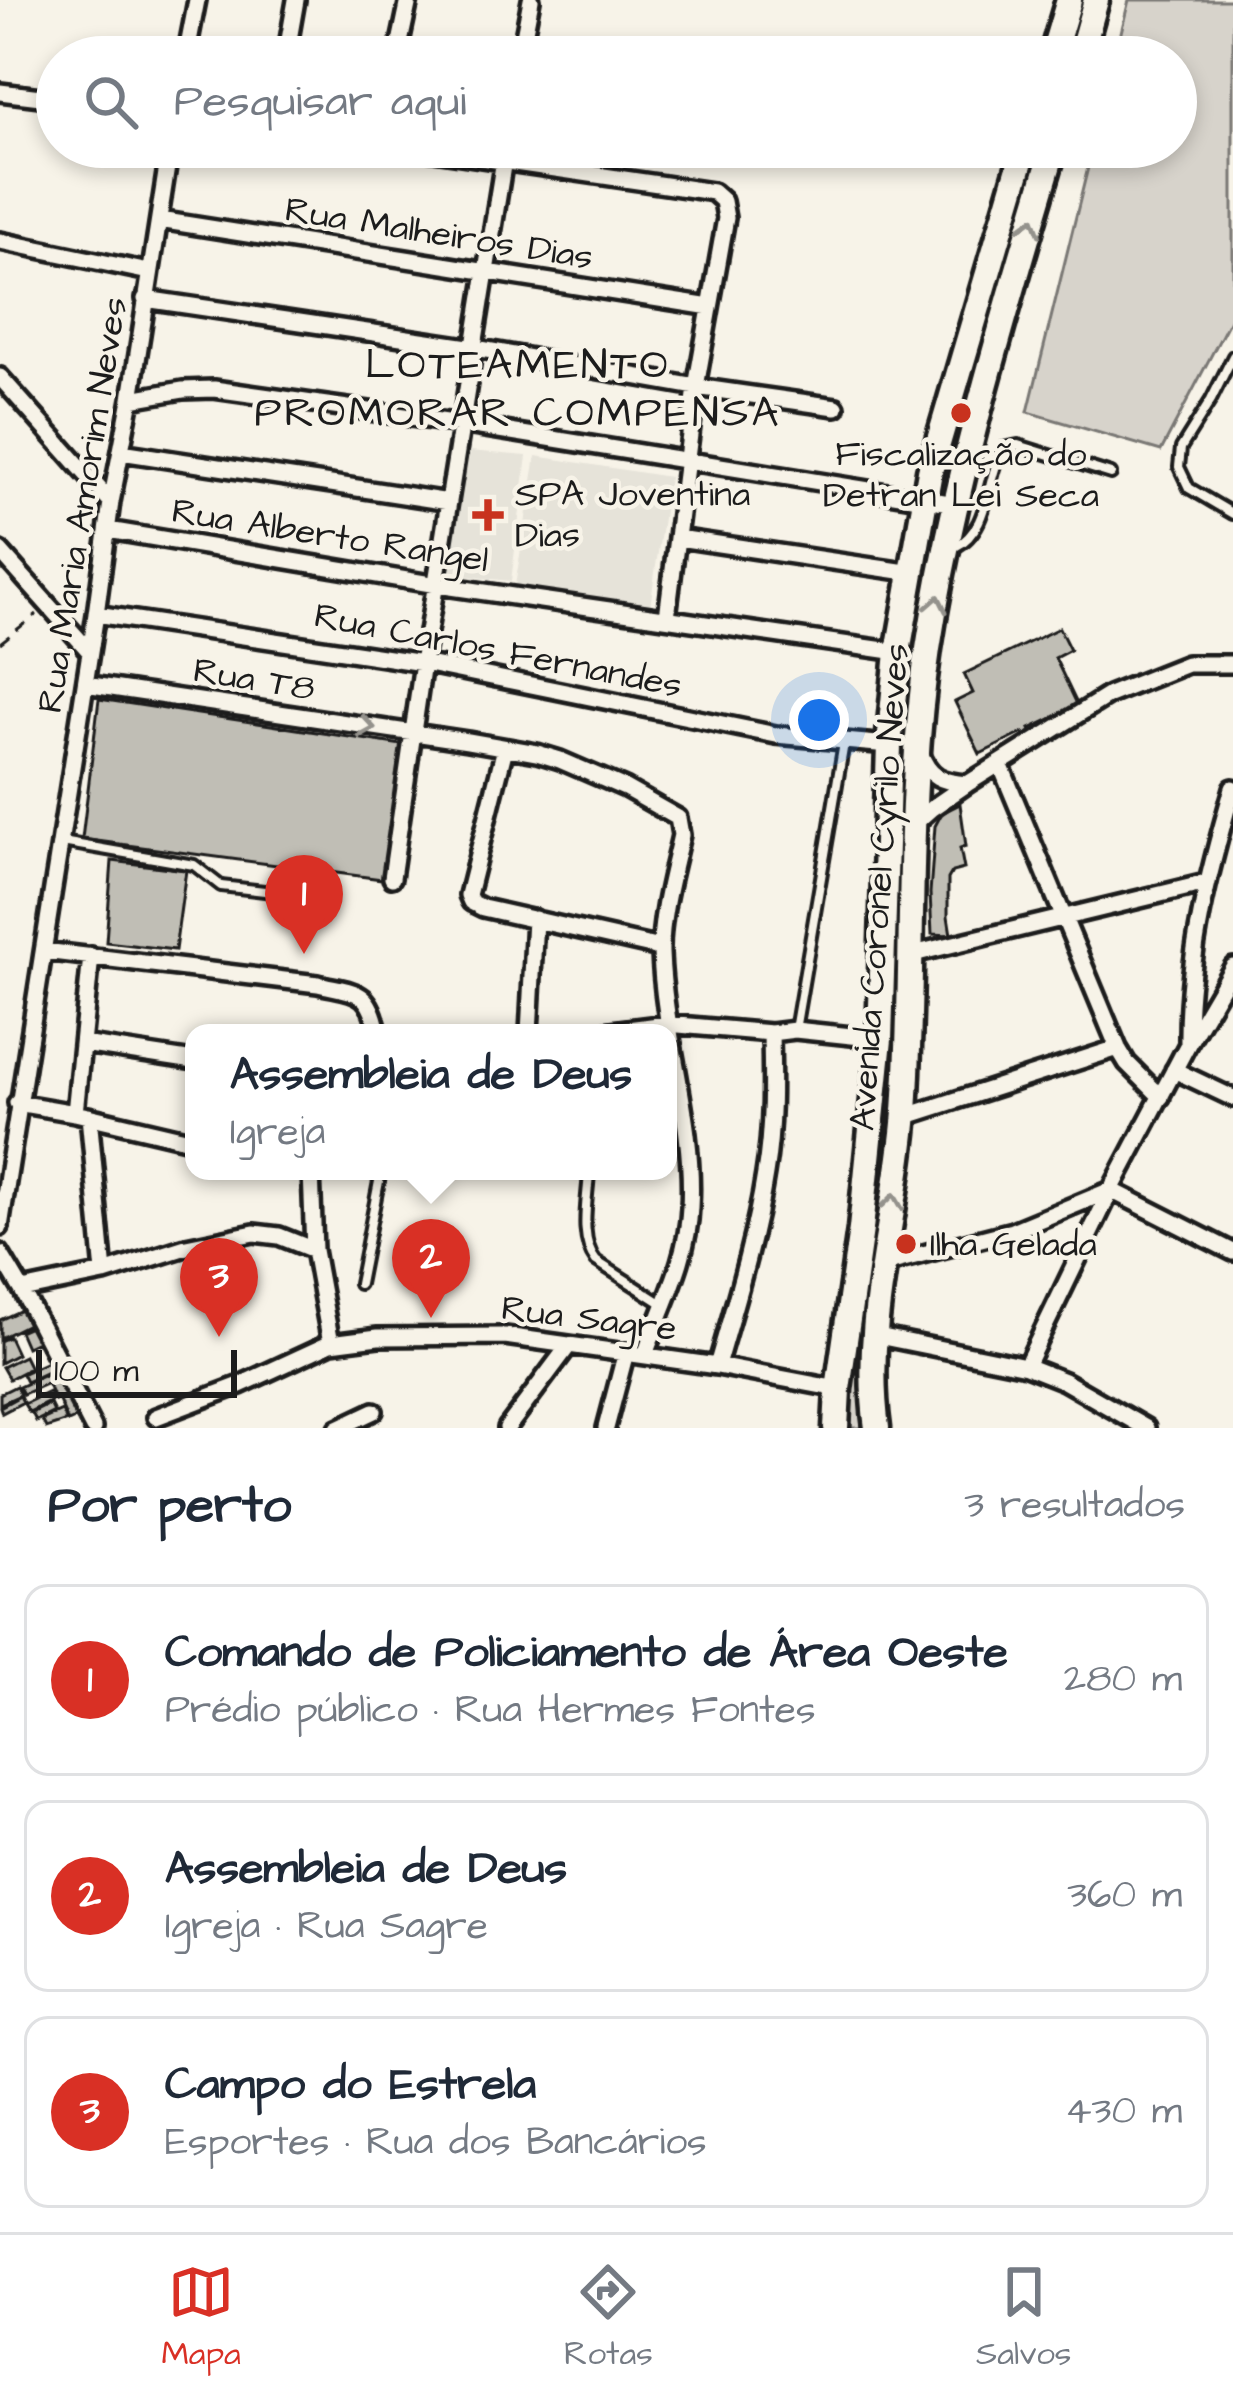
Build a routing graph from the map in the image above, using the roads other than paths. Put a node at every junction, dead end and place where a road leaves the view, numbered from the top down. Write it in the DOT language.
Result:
graph roads {
  1 [pos="196,0"];
  2 [pos="296,0"];
  3 [pos="409,0"];
  4 [pos="531,0"];
  5 [pos="1069,0"];
  6 [pos="1096,0"];
  7 [pos="190,36"];
  8 [pos="290,36"];
  9 [pos="401,36"];
  10 [pos="524,36"];
  11 [pos="1058,36"];
  12 [pos="1086,36"];
  13 [pos="0,92"];
  14 [pos="36,96"];
  15 [pos="167,168"];
  16 [pos="503,168"];
  17 [pos="582,168"];
  18 [pos="1019,168"];
  19 [pos="1048,168"];
  20 [pos="158,220"];
  21 [pos="0,241"];
  22 [pos="487,270"];
  23 [pos="149,272"];
  24 [pos="146,299"];
  25 [pos="710,308"];
  26 [pos="475,348"];
  27 [pos="1233,356"];
  28 [pos="0,377"];
  29 [pos="696,387"];
  30 [pos="131,399"];
  31 [pos="836,407"];
  32 [pos="461,424"];
  33 [pos="122,452"];
  34 [pos="686,461"];
  35 [pos="1111,474"];
  36 [pos="924,498"];
  37 [pos="111,502"];
  38 [pos="449,502"];
  39 [pos="956,504"];
  40 [pos="1233,514"];
  41 [pos="108,530"];
  42 [pos="678,538"];
  43 [pos="947,548"];
  44 [pos="0,551"];
  45 [pos="913,573"];
  46 [pos="437,585"];
  47 [pos="96,614"];
  48 [pos="667,617"];
  49 [pos="90,652"];
  50 [pos="898,652"];
  51 [pos="423,663"];
  52 [pos="1233,664"];
  53 [pos="86,684"];
  54 [pos="413,734"];
  55 [pos="844,742"];
  56 [pos="889,745"];
  57 [pos="505,748"];
  58 [pos="919,748"];
  59 [pos="1000,764"];
  60 [pos="967,784"];
  61 [pos="1233,788"];
  62 [pos="913,825"];
  63 [pos="61,842"];
  64 [pos="392,878"];
  65 [pos="1206,883"];
  66 [pos="272,892"];
  67 [pos="1065,917"];
  68 [pos="535,919"];
  69 [pos="660,947"];
  70 [pos="44,951"];
  71 [pos="913,954"];
  72 [pos="91,956"];
  73 [pos="1233,967"];
  74 [pos="376,1024"];
  75 [pos="529,1024"];
  76 [pos="668,1024"];
  77 [pos="677,1025"];
  78 [pos="795,1030"];
  79 [pos="771,1033"];
  80 [pos="880,1039"];
  81 [pos="82,1044"];
  82 [pos="1188,1044"];
  83 [pos="1118,1048"];
  84 [pos="185,1060"];
  85 [pos="1174,1070"];
  86 [pos="677,1079"];
  87 [pos="1161,1097"];
  88 [pos="1233,1098"];
  89 [pos="17,1103"];
  90 [pos="82,1115"];
  91 [pos="904,1117"];
  92 [pos="185,1140"];
  93 [pos="311,1180"];
  94 [pos="379,1180"];
  95 [pos="589,1180"];
  96 [pos="1111,1190"];
  97 [pos="0,1227"];
  98 [pos="314,1250"];
  99 [pos="1233,1252"];
  100 [pos="0,1253"];
  101 [pos="884,1264"];
  102 [pos="104,1273"];
  103 [pos="358,1284"];
  104 [pos="22,1289"];
  105 [pos="663,1304"];
  106 [pos="873,1335"];
  107 [pos="331,1343"];
  108 [pos="569,1345"];
  109 [pos="626,1352"];
  110 [pos="645,1355"];
  111 [pos="717,1366"];
  112 [pos="1026,1366"];
  113 [pos="838,1388"];
  114 [pos="374,1411"];
  115 [pos="156,1417"];
  116 [pos="1140,1426"];
  117 [pos="93,1428"];
  118 [pos="338,1428"];
  119 [pos="507,1428"];
  120 [pos="606,1428"];
  121 [pos="836,1428"];
  122 [pos="877,1428"];
  1 -- 7 [label="street"];
  2 -- 8 [label="street"];
  3 -- 9 [label="street"];
  4 -- 10 [label="street"];
  5 -- 11 [label="highway"];
  6 -- 12 [label="highway"];
  13 -- 14 [label="street"];
  15 -- 20 [label="street, Rua Maria Amorim Neves"];
  16 -- 22 [label="street"];
  17 -- 25 [label="street"];
  18 -- 36 [label="highway, Avenida Coronel Cyrilo Neves"];
  39 -- 19 [label="highway, Avenida Coronel Cyrilo Neves, one-way"];
  20 -- 22 [label="street, Rua Malheiros Dias"];
  20 -- 23 [label="street, Rua Maria Amorim Neves"];
  21 -- 23 [label="street"];
  22 -- 25 [label="street, Rua Malheiros Dias"];
  22 -- 26 [label="street"];
  23 -- 24 [label="street, Rua Maria Amorim Neves"];
  24 -- 26 [label="street"];
  24 -- 30 [label="street, Rua Maria Amorim Neves"];
  25 -- 29 [label="street"];
  26 -- 29 [label="street"];
  26 -- 32 [label="street"];
  27 -- 40 [label="lane"];
  28 -- 37 [label="street"];
  29 -- 31 [label="street"];
  29 -- 34 [label="street"];
  30 -- 32 [label="street"];
  30 -- 33 [label="street, Rua Maria Amorim Neves"];
  32 -- 34 [label="street"];
  32 -- 38 [label="street"];
  33 -- 37 [label="street, Rua Maria Amorim Neves"];
  33 -- 38 [label="street"];
  34 -- 36 [label="street"];
  34 -- 42 [label="street"];
  35 -- 43 [label="lane"];
  36 -- 39 [label="street"];
  36 -- 45 [label="highway, Avenida Coronel Cyrilo Neves"];
  37 -- 41 [label="street, Rua Maria Amorim Neves"];
  38 -- 46 [label="street"];
  39 -- 43 [label="highway, Avenida Coronel Cyrilo Neves"];
  41 -- 46 [label="street, Rua Alberto Rangel"];
  41 -- 47 [label="street, Rua Maria Amorim Neves"];
  42 -- 45 [label="street"];
  42 -- 48 [label="street"];
  58 -- 43 [label="highway, Avenida Coronel Cyrilo Neves, one-way"];
  44 -- 49 [label="street"];
  45 -- 50 [label="highway, Avenida Coronel Cyrilo Neves"];
  46 -- 48 [label="street, Rua Alberto Rangel"];
  46 -- 51 [label="street"];
  47 -- 49 [label="street, Rua Maria Amorim Neves"];
  47 -- 51 [label="street, Rua Carlos Fernandes"];
  48 -- 50 [label="street, Rua Alberto Rangel"];
  49 -- 53 [label="street, Rua Maria Amorim Neves"];
  50 -- 56 [label="highway, Avenida Coronel Cyrilo Neves"];
  51 -- 54 [label="street"];
  51 -- 55 [label="street, Rua Carlos Fernandes"];
  52 -- 59 [label="street"];
  53 -- 54 [label="street, Rua T8, one-way"];
  53 -- 63 [label="street, Rua Maria Amorim Neves"];
  54 -- 57 [label="street, Rua T8"];
  54 -- 64 [label="street"];
  55 -- 56 [label="street, Rua Carlos Fernandes"];
  55 -- 78 [label="lane"];
  56 -- 80 [label="highway, Avenida Coronel Cyrilo Neves"];
  57 -- 68 [label="street"];
  57 -- 69 [label="street, Rua T8"];
  58 -- 60 [label="street"];
  58 -- 62 [label="highway, Avenida Coronel Cyrilo Neves"];
  59 -- 60 [label="street"];
  59 -- 67 [label="street"];
  60 -- 62 [label="street"];
  61 -- 65 [label="street"];
  62 -- 71 [label="highway, Avenida Coronel Cyrilo Neves"];
  63 -- 66 [label="lane"];
  63 -- 70 [label="street, Rua Maria Amorim Neves"];
  65 -- 67 [label="street"];
  65 -- 82 [label="street"];
  67 -- 71 [label="street"];
  67 -- 83 [label="street"];
  68 -- 69 [label="street"];
  68 -- 75 [label="street"];
  69 -- 76 [label="street"];
  70 -- 72 [label="street"];
  70 -- 89 [label="street, Rua Maria Amorim Neves"];
  71 -- 91 [label="highway, Avenida Coronel Cyrilo Neves"];
  72 -- 74 [label="street"];
  72 -- 81 [label="street"];
  73 -- 82 [label="street"];
  77 -- 79 [label="street"];
  78 -- 79 [label="street"];
  78 -- 80 [label="street"];
  79 -- 111 [label="street"];
  80 -- 113 [label="highway, Avenida Coronel Cyrilo Neves"];
  81 -- 84 [label="street"];
  81 -- 90 [label="street"];
  82 -- 85 [label="street"];
  83 -- 87 [label="street"];
  83 -- 91 [label="street"];
  85 -- 87 [label="street"];
  85 -- 88 [label="street"];
  86 -- 105 [label="street"];
  87 -- 96 [label="street"];
  89 -- 90 [label="street"];
  89 -- 97 [label="street, Rua Maria Amorim Neves"];
  90 -- 92 [label="street"];
  90 -- 102 [label="street"];
  101 -- 91 [label="highway, Avenida Coronel Cyrilo Neves, one-way"];
  93 -- 98 [label="street"];
  94 -- 103 [label="lane"];
  95 -- 105 [label="lane"];
  96 -- 99 [label="street"];
  96 -- 101 [label="street"];
  96 -- 112 [label="street"];
  98 -- 102 [label="street"];
  98 -- 107 [label="street"];
  100 -- 104 [label="street"];
  101 -- 106 [label="highway, Avenida Coronel Cyrilo Neves"];
  102 -- 104 [label="street"];
  104 -- 117 [label="street"];
  105 -- 110 [label="street"];
  106 -- 112 [label="street"];
  106 -- 122 [label="highway, Avenida Coronel Cyrilo Neves"];
  107 -- 108 [label="street, Rua Sagre"];
  107 -- 115 [label="street, Rua Sagre"];
  108 -- 109 [label="street, Rua Sagre"];
  108 -- 119 [label="street"];
  109 -- 110 [label="street, Rua Sagre"];
  109 -- 120 [label="street"];
  110 -- 111 [label="street, Rua Sagre"];
  111 -- 113 [label="street, Rua Sagre"];
  112 -- 116 [label="street"];
  113 -- 121 [label="highway, Avenida Coronel Cyrilo Neves"];
  114 -- 118 [label="street"];
}
